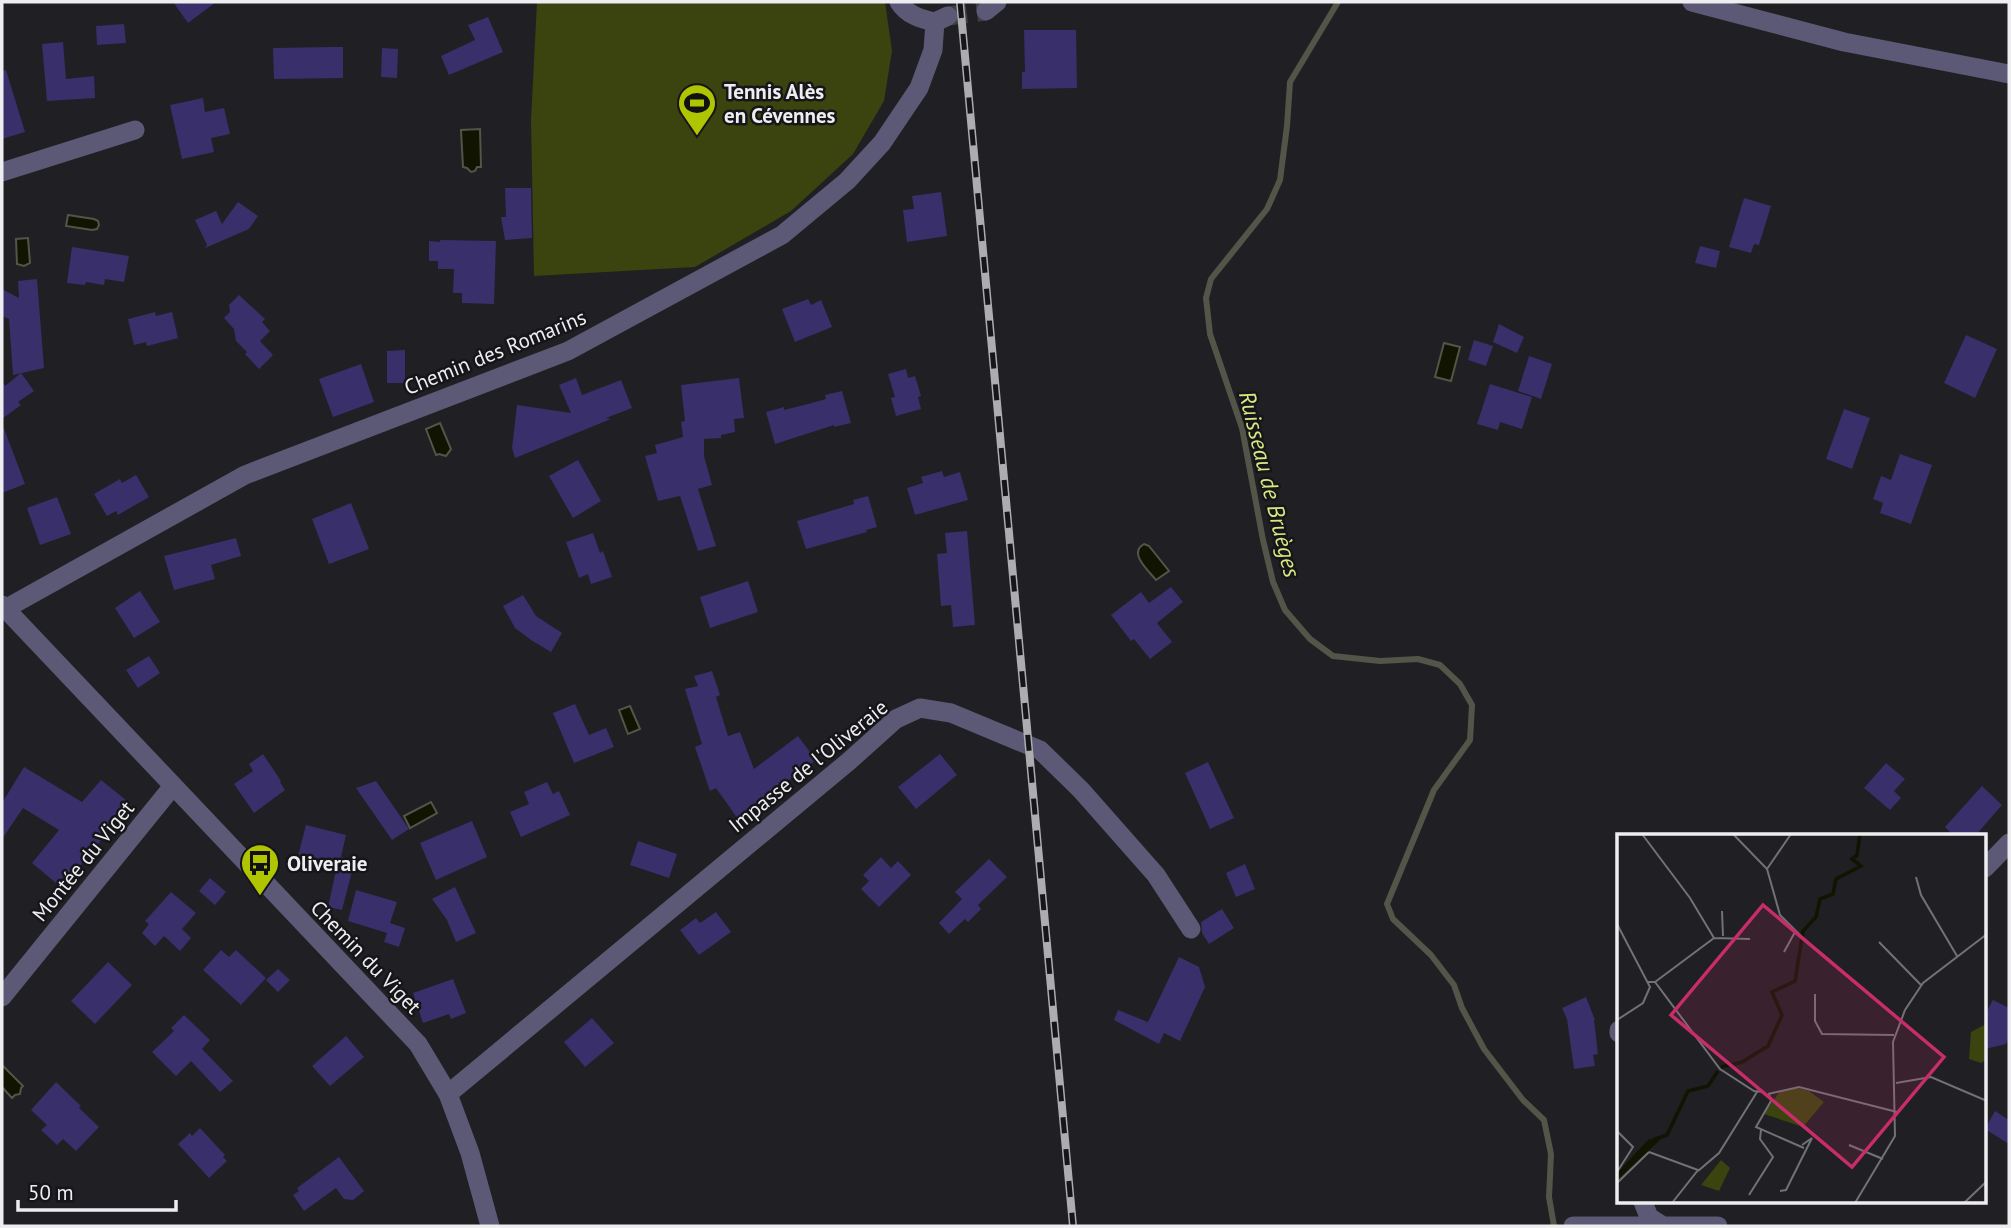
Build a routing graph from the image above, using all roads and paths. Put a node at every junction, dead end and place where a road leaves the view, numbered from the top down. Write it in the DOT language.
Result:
graph roads {
  1 [pos="899,2"];
  2 [pos="1692,2"];
  3 [pos="2009,74"];
  4 [pos="135,130"];
  5 [pos="2,172"];
  6 [pos="3,607"];
  7 [pos="173,786"];
  8 [pos="2009,843"];
  9 [pos="1986,867"];
  10 [pos="1191,929"];
  11 [pos="2,997"];
  12 [pos="448,1094"];
  13 [pos="1644,1204"];
  14 [pos="490,1226"];
  15 [pos="1573,1226"];
  16 [pos="1663,1226"];
  17 [pos="1718,1226"];
  1 -- 6 [label="street, Chemin des Romarins"];
  2 -- 3 [label="street"];
  4 -- 5 [label="street"];
  6 -- 7 [label="street, Chemin du Viget"];
  7 -- 11 [label="street, Montée du Viget"];
  7 -- 12 [label="street, Chemin du Viget"];
  8 -- 9 [label="street"];
  10 -- 12 [label="street, Impasse de l'Oliveraie"];
  12 -- 14 [label="street, Chemin du Viget"];
  13 -- 16 [label="street"];
  15 -- 16 [label="street"];
  16 -- 17 [label="street"];
}
